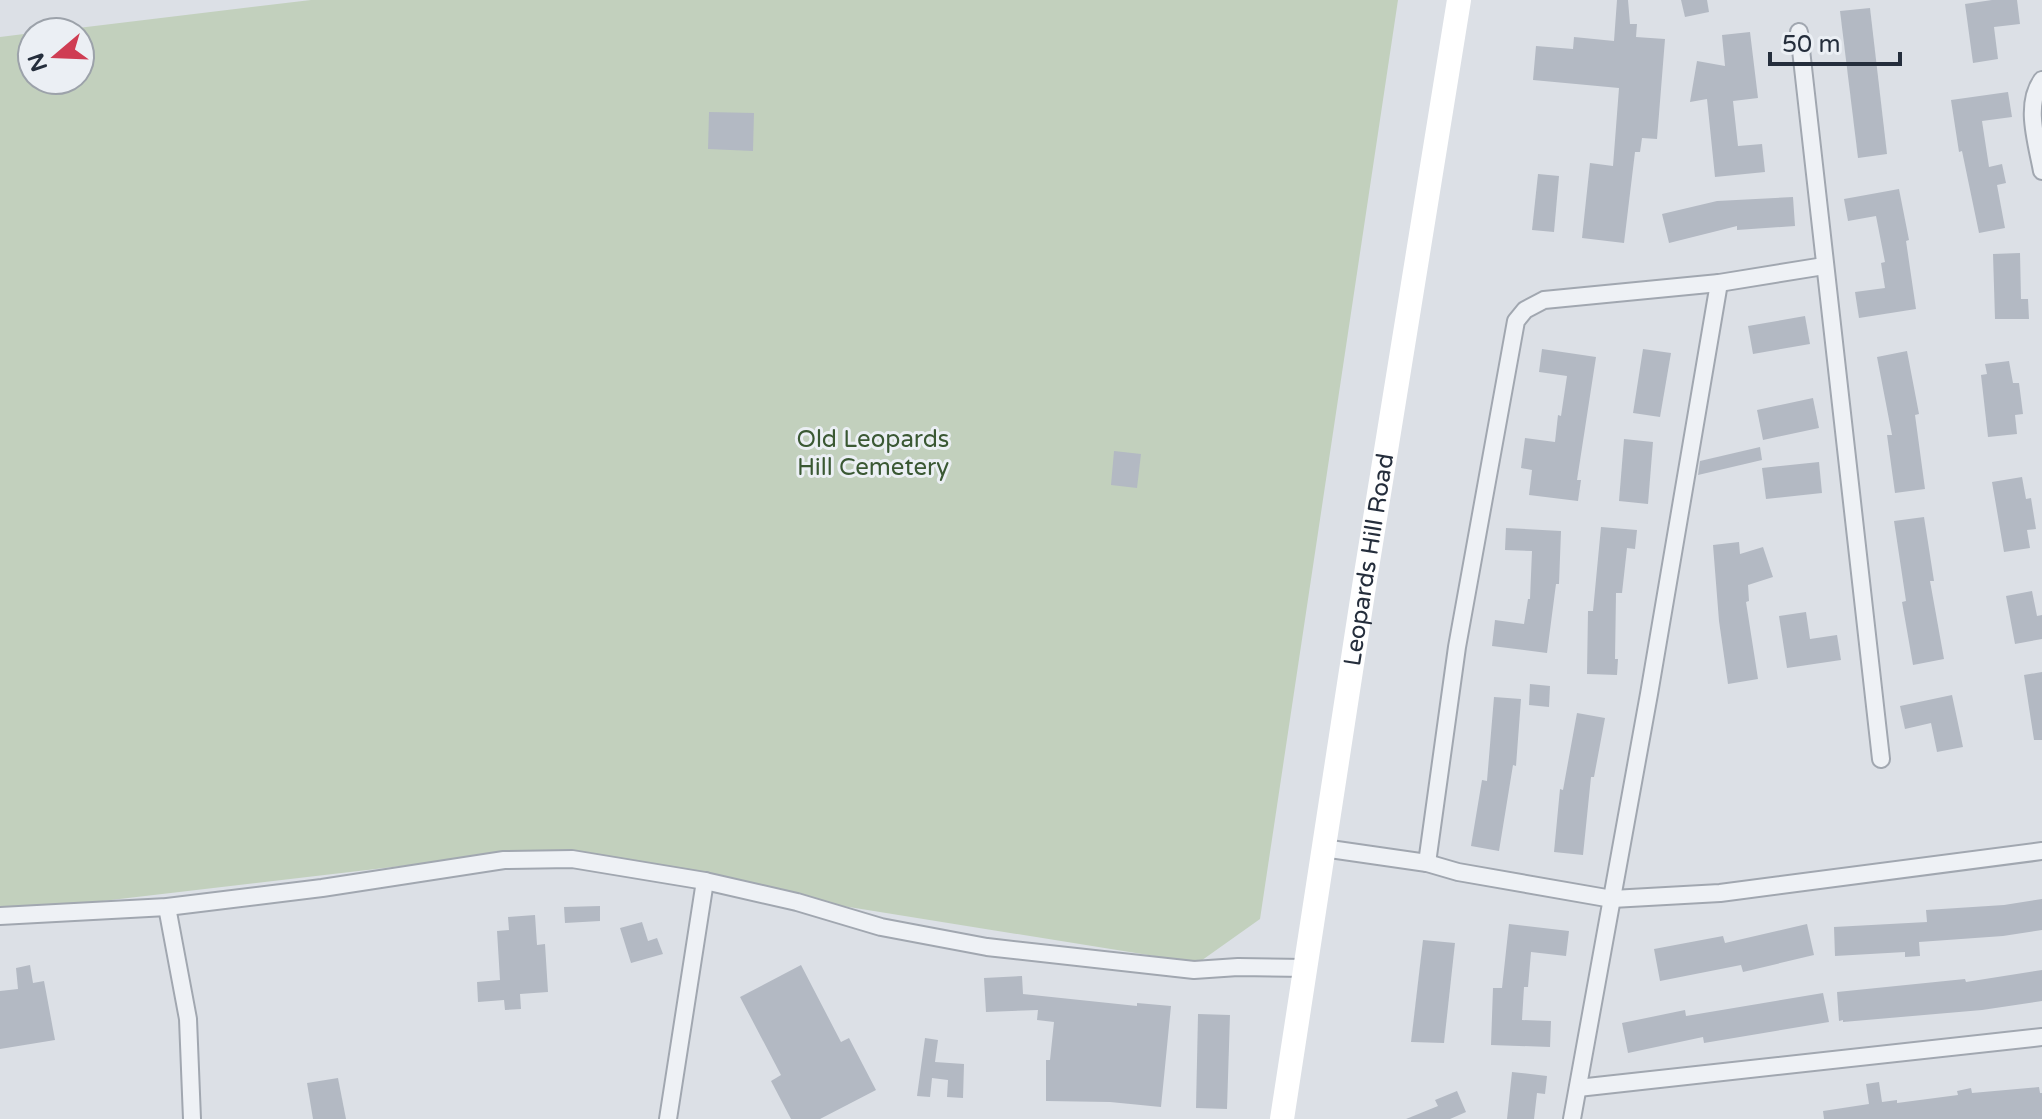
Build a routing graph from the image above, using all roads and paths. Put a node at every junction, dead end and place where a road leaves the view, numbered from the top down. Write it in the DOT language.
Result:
graph roads {
  1 [pos="1459,0"];
  2 [pos="1799,32"];
  3 [pos="2042,80"];
  4 [pos="2042,171"];
  5 [pos="1824,266"];
  6 [pos="1719,283"];
  7 [pos="1881,759"];
  8 [pos="1323,848"];
  9 [pos="2042,851"];
  10 [pos="1427,863"];
  11 [pos="705,881"];
  12 [pos="1612,899"];
  13 [pos="167,907"];
  14 [pos="0,916"];
  15 [pos="1305,968"];
  16 [pos="2042,1037"];
  17 [pos="1578,1088"];
  18 [pos="192,1119"];
  19 [pos="668,1119"];
  20 [pos="1282,1119"];
  21 [pos="1572,1119"];
  1 -- 8 [label="main road, Leopards Hill Road"];
  2 -- 5 [label="street"];
  3 -- 4 [label="street"];
  5 -- 6 [label="street"];
  5 -- 7 [label="street"];
  6 -- 10 [label="street"];
  6 -- 12 [label="street"];
  8 -- 10 [label="street"];
  8 -- 15 [label="main road, Leopards Hill Road"];
  9 -- 12 [label="street"];
  10 -- 12 [label="street"];
  11 -- 13 [label="street"];
  11 -- 15 [label="street"];
  11 -- 19 [label="street"];
  12 -- 17 [label="street"];
  13 -- 14 [label="street"];
  13 -- 18 [label="street"];
  15 -- 20 [label="main road, Leopards Hill Road"];
  16 -- 17 [label="street"];
  17 -- 21 [label="street"];
}
